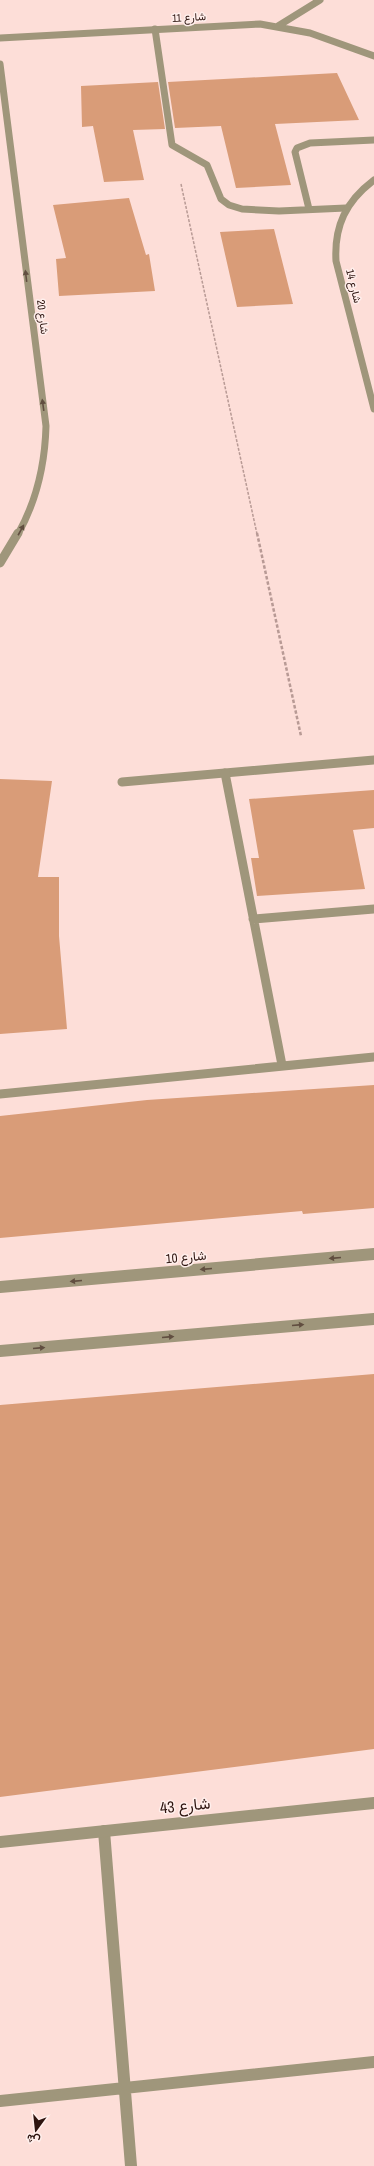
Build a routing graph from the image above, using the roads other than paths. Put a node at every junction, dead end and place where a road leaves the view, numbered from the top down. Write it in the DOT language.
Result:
graph roads {
  1 [pos="320,0"];
  2 [pos="278,26"];
  3 [pos="154,29"];
  4 [pos="0,38"];
  5 [pos="374,56"];
  6 [pos="0,64"];
  7 [pos="0,139"];
  8 [pos="9,139"];
  9 [pos="374,140"];
  10 [pos="374,180"];
  11 [pos="346,208"];
  12 [pos="309,209"];
  13 [pos="374,409"];
  14 [pos="0,563"];
  15 [pos="374,760"];
  16 [pos="225,773"];
  17 [pos="122,782"];
  18 [pos="374,909"];
  19 [pos="253,919"];
  20 [pos="374,1057"];
  21 [pos="282,1065"];
  22 [pos="0,1094"];
  23 [pos="374,1254"];
  24 [pos="0,1287"];
  25 [pos="374,1319"];
  26 [pos="0,1351"];
  27 [pos="374,1803"];
  28 [pos="104,1831"];
  29 [pos="0,1842"];
  30 [pos="374,2062"];
  31 [pos="125,2088"];
  32 [pos="0,2101"];
  33 [pos="131,2166"];
  1 -- 2 [label="street"];
  2 -- 3 [label="street, شارع 11"];
  2 -- 5 [label="street, شارع 11"];
  3 -- 4 [label="street, شارع 11"];
  3 -- 12 [label="street"];
  6 -- 8 [label="street, شارع 20"];
  7 -- 8 [label="street"];
  14 -- 8 [label="street, شارع 20, one-way"];
  9 -- 12 [label="street"];
  10 -- 11 [label="street, شارع 14"];
  11 -- 12 [label="street"];
  11 -- 13 [label="street, شارع 14"];
  15 -- 16 [label="street"];
  16 -- 17 [label="street"];
  16 -- 19 [label="street"];
  18 -- 19 [label="street"];
  19 -- 21 [label="street"];
  20 -- 21 [label="street"];
  21 -- 22 [label="street"];
  23 -- 24 [label="street, شارع 10, one-way"];
  26 -- 25 [label="street, one-way"];
  27 -- 28 [label="street, شارع 43"];
  28 -- 29 [label="street, شارع 43"];
  28 -- 31 [label="street"];
  30 -- 31 [label="street"];
  31 -- 32 [label="street"];
  31 -- 33 [label="street"];
}
